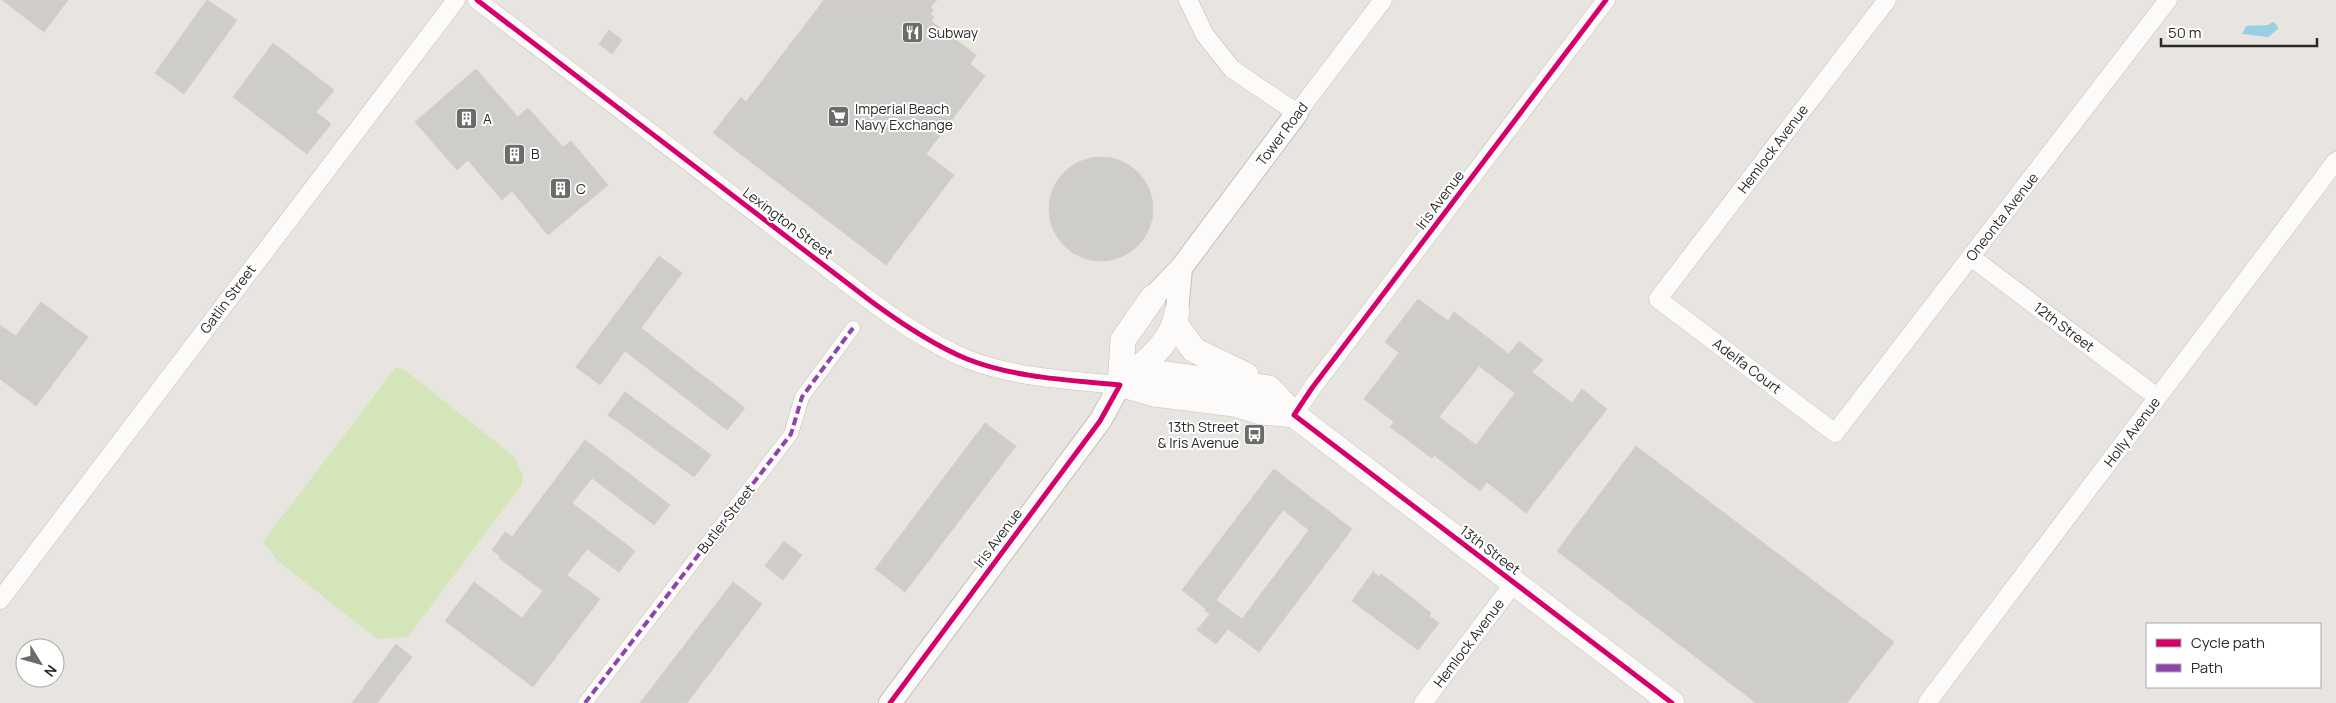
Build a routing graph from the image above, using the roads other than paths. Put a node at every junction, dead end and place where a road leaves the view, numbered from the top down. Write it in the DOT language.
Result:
graph roads {
  1 [pos="456,0"];
  2 [pos="477,0"];
  3 [pos="1188,0"];
  4 [pos="1382,0"];
  5 [pos="1606,0"];
  6 [pos="1887,0"];
  7 [pos="2168,0"];
  8 [pos="1297,113"];
  9 [pos="2336,160"];
  10 [pos="1971,257"];
  11 [pos="1181,268"];
  12 [pos="1153,297"];
  13 [pos="1658,299"];
  14 [pos="1176,318"];
  15 [pos="853,328"];
  16 [pos="1120,385"];
  17 [pos="1269,388"];
  18 [pos="2157,398"];
  19 [pos="1294,416"];
  20 [pos="1836,433"];
  21 [pos="1514,583"];
  22 [pos="0,600"];
  23 [pos="585,703"];
  24 [pos="890,703"];
  25 [pos="1423,703"];
  26 [pos="1672,703"];
  27 [pos="1927,703"];
  1 -- 22 [label="street, Gatlin Street"];
  2 -- 16 [label="street, Lexington Street"];
  3 -- 8 [label="street"];
  4 -- 8 [label="street, Tower Road"];
  5 -- 19 [label="street, Iris Avenue"];
  6 -- 13 [label="street, Hemlock Avenue"];
  7 -- 10 [label="street, Oneonta Avenue"];
  8 -- 11 [label="street, Tower Road"];
  9 -- 18 [label="street, Holly Avenue"];
  10 -- 18 [label="street, 12th Street"];
  10 -- 20 [label="street, Oneonta Avenue"];
  11 -- 12 [label="street, Tower Road"];
  11 -- 14 [label="street"];
  12 -- 16 [label="main road, Tower Road"];
  13 -- 20 [label="street, Adelfa Court"];
  14 -- 16 [label="main road"];
  14 -- 17 [label="main road, 13th Street"];
  15 -- 23 [label="street, Butler Street"];
  16 -- 17 [label="main road"];
  16 -- 19 [label="main road"];
  16 -- 24 [label="street, Iris Avenue"];
  17 -- 19 [label="main road, 13th Street"];
  18 -- 27 [label="street, Holly Avenue"];
  19 -- 21 [label="main road, 13th Street"];
  21 -- 25 [label="street, Hemlock Avenue"];
  21 -- 26 [label="main road, 13th Street"];
}
